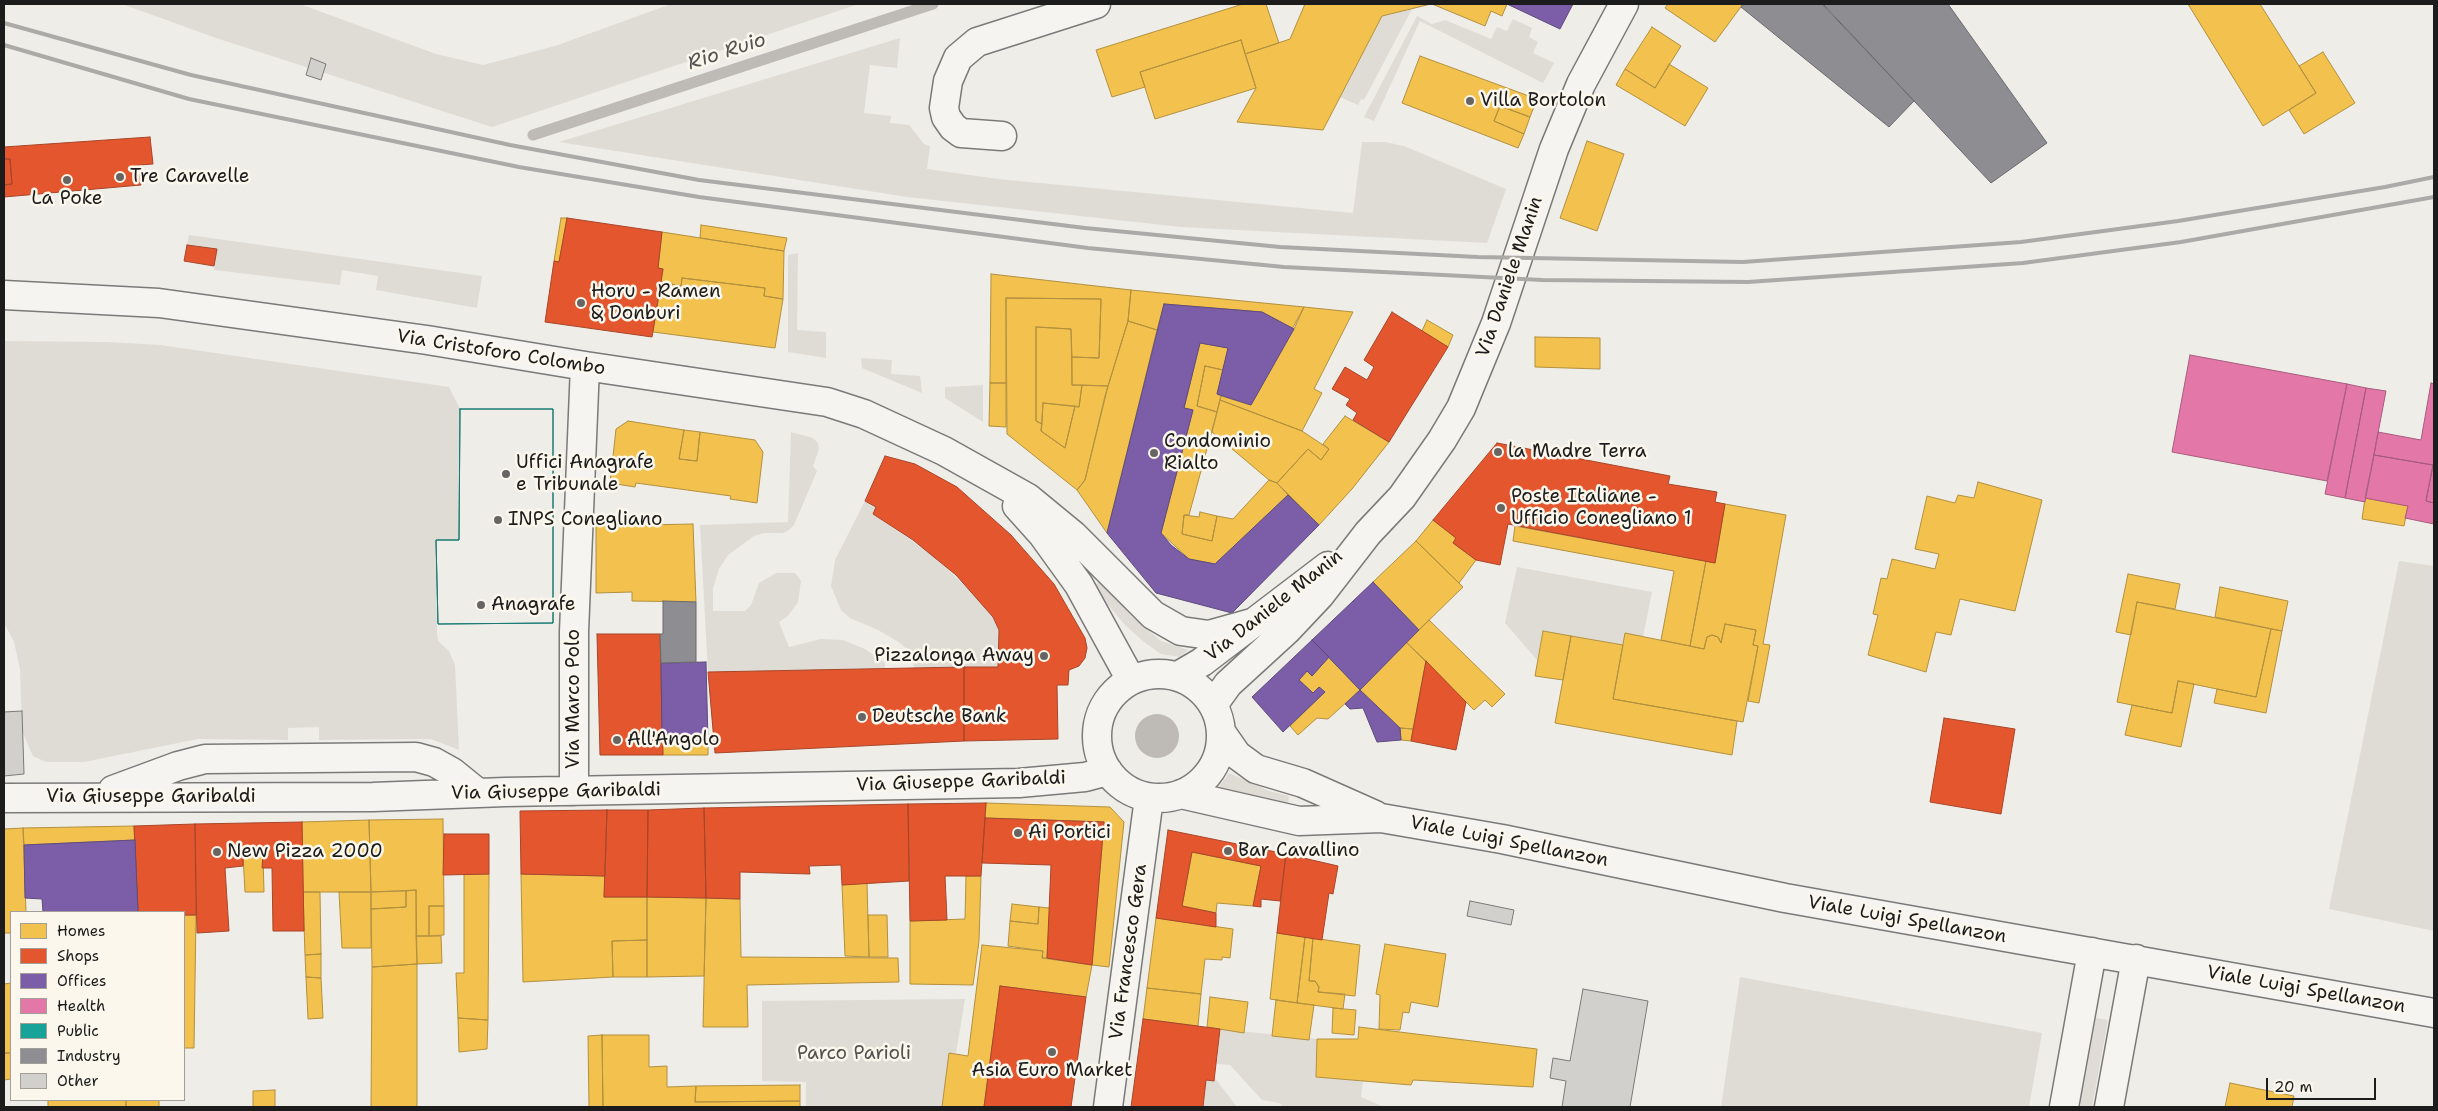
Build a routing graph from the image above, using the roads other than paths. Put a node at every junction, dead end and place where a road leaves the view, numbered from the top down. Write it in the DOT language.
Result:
graph roads {
  1 [pos="1096,4"];
  2 [pos="1624,4"];
  3 [pos="1002,136"];
  4 [pos="4,295"];
  5 [pos="585,366"];
  6 [pos="982,473"];
  7 [pos="1368,533"];
  8 [pos="1252,623"];
  9 [pos="1178,676"];
  10 [pos="1131,680"];
  11 [pos="1213,705"];
  12 [pos="1221,732"];
  13 [pos="1108,771"];
  14 [pos="574,791"];
  15 [pos="478,793"];
  16 [pos="1181,794"];
  17 [pos="95,797"];
  18 [pos="4,798"];
  19 [pos="1150,798"];
  20 [pos="1381,818"];
  21 [pos="2092,952"];
  22 [pos="2136,959"];
  23 [pos="2434,1013"];
  24 [pos="1108,1107"];
  25 [pos="2064,1107"];
  26 [pos="2110,1107"];
  1 -- 3 [label="street"];
  2 -- 7 [label="street, Via Daniele Manin"];
  4 -- 5 [label="street, Via Cristoforo Colombo"];
  5 -- 6 [label="street, Via Cristoforo Colombo"];
  5 -- 14 [label="street, Via Marco Polo"];
  6 -- 8 [label="street, Via Cristoforo Colombo"];
  6 -- 10 [label="street, Via Cristoforo Colombo"];
  7 -- 8 [label="street, Via Daniele Manin"];
  7 -- 11 [label="street, Via Daniele Manin"];
  8 -- 9 [label="street, Via Daniele Manin"];
  9 -- 10 [label="street"];
  9 -- 11 [label="street"];
  10 -- 13 [label="street"];
  11 -- 12 [label="street"];
  12 -- 16 [label="street"];
  12 -- 20 [label="street, Viale Luigi Spellanzon"];
  13 -- 14 [label="street, Via Giuseppe Garibaldi"];
  13 -- 19 [label="street"];
  14 -- 15 [label="street, Via Giuseppe Garibaldi"];
  15 -- 17 [label="street, Via Giuseppe Garibaldi"];
  15 -- 17 [label="street"];
  16 -- 19 [label="street"];
  16 -- 20 [label="street, Viale Luigi Spellanzon"];
  17 -- 18 [label="street, Via Giuseppe Garibaldi"];
  19 -- 24 [label="street, Via Francesco Gera"];
  20 -- 21 [label="street, Viale Luigi Spellanzon"];
  21 -- 22 [label="street, Viale Luigi Spellanzon"];
  21 -- 25 [label="street"];
  22 -- 23 [label="street, Viale Luigi Spellanzon"];
  22 -- 26 [label="street"];
}
